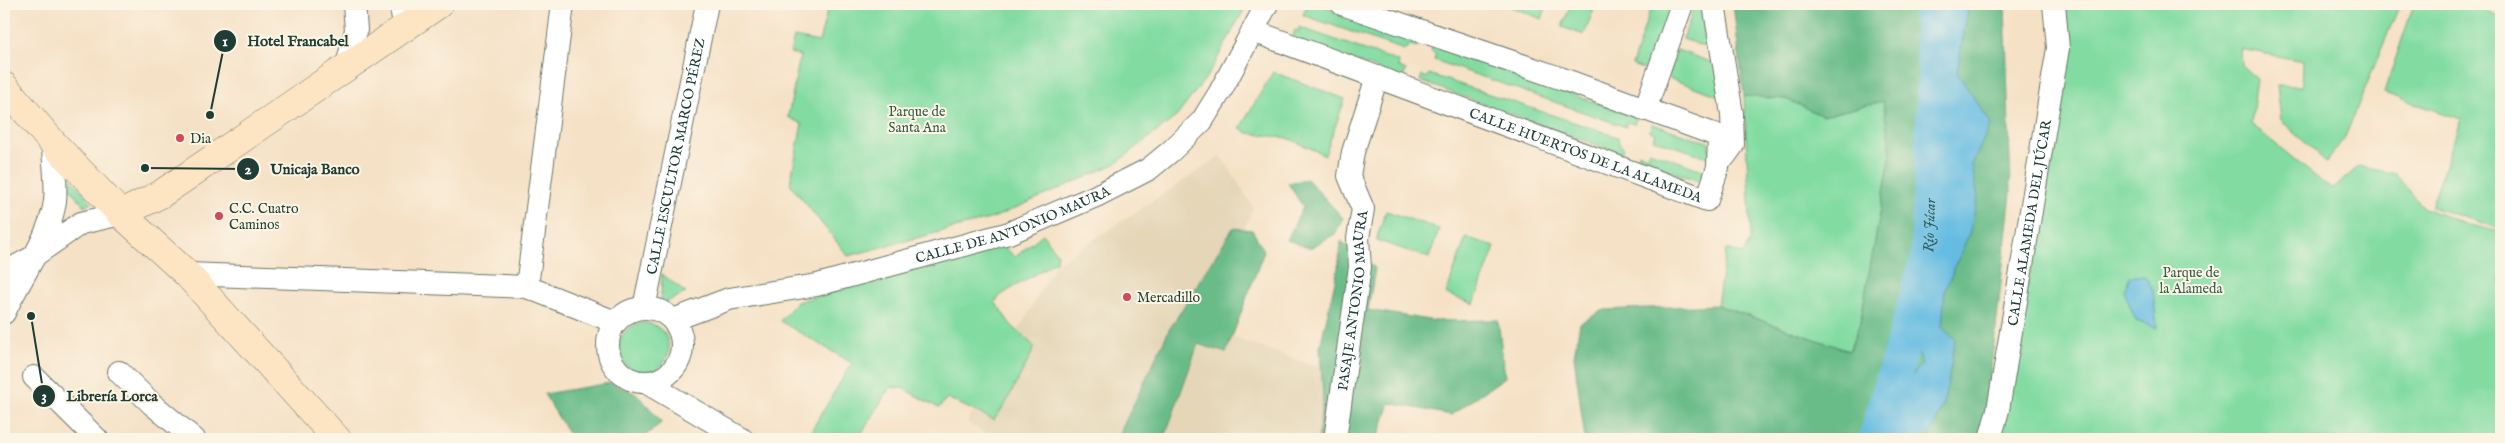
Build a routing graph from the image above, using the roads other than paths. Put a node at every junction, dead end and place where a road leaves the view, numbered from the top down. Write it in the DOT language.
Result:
graph roads {
  1 [pos="354,4"];
  2 [pos="439,4"];
  3 [pos="563,4"];
  4 [pos="707,4"];
  5 [pos="1267,4"];
  6 [pos="1342,4"];
  7 [pos="1682,4"];
  8 [pos="1714,4"];
  9 [pos="2054,4"];
  10 [pos="402,16"];
  11 [pos="1253,31"];
  12 [pos="346,69"];
  13 [pos="1377,77"];
  14 [pos="4,86"];
  15 [pos="1644,110"];
  16 [pos="53,144"];
  17 [pos="1718,167"];
  18 [pos="121,214"];
  19 [pos="31,258"];
  20 [pos="4,273"];
  21 [pos="187,274"];
  22 [pos="527,288"];
  23 [pos="644,308"];
  24 [pos="4,313"];
  25 [pos="673,320"];
  26 [pos="615,322"];
  27 [pos="682,354"];
  28 [pos="120,372"];
  29 [pos="34,378"];
  30 [pos="647,383"];
  31 [pos="707,419"];
  32 [pos="97,439"];
  33 [pos="194,439"];
  34 [pos="337,439"];
  35 [pos="742,439"];
  36 [pos="1336,439"];
  37 [pos="1990,439"];
  1 -- 12 [label="street"];
  2 -- 10 [label="main road"];
  3 -- 22 [label="street"];
  4 -- 23 [label="street, CALLE ESCULTOR MARCO PÉREZ"];
  5 -- 11 [label="street, CALLE DE ANTONIO MAURA"];
  6 -- 15 [label="street, CALLE HUERTOS DE LA ALAMEDA"];
  7 -- 15 [label="street"];
  8 -- 17 [label="street"];
  9 -- 37 [label="street, CALLE ALAMEDA DEL JÚCAR"];
  10 -- 12 [label="main road"];
  11 -- 13 [label="street, CALLE HUERTOS DE LA ALAMEDA"];
  11 -- 25 [label="street, CALLE DE ANTONIO MAURA"];
  12 -- 18 [label="main road"];
  13 -- 17 [label="street, CALLE HUERTOS DE LA ALAMEDA"];
  13 -- 36 [label="street, PASAJE ANTONIO MAURA"];
  14 -- 16 [label="main road"];
  15 -- 17 [label="street, CALLE HUERTOS DE LA ALAMEDA"];
  16 -- 18 [label="main road"];
  16 -- 19 [label="street"];
  18 -- 19 [label="street"];
  18 -- 21 [label="main road"];
  19 -- 20 [label="street"];
  19 -- 24 [label="street"];
  21 -- 22 [label="street"];
  21 -- 34 [label="main road"];
  22 -- 26 [label="street"];
  23 -- 25 [label="street"];
  23 -- 26 [label="street"];
  25 -- 27 [label="street"];
  26 -- 30 [label="street"];
  27 -- 30 [label="street"];
  27 -- 31 [label="street"];
  28 -- 33 [label="street"];
  29 -- 32 [label="street"];
  30 -- 31 [label="street"];
  31 -- 35 [label="street"];
}
